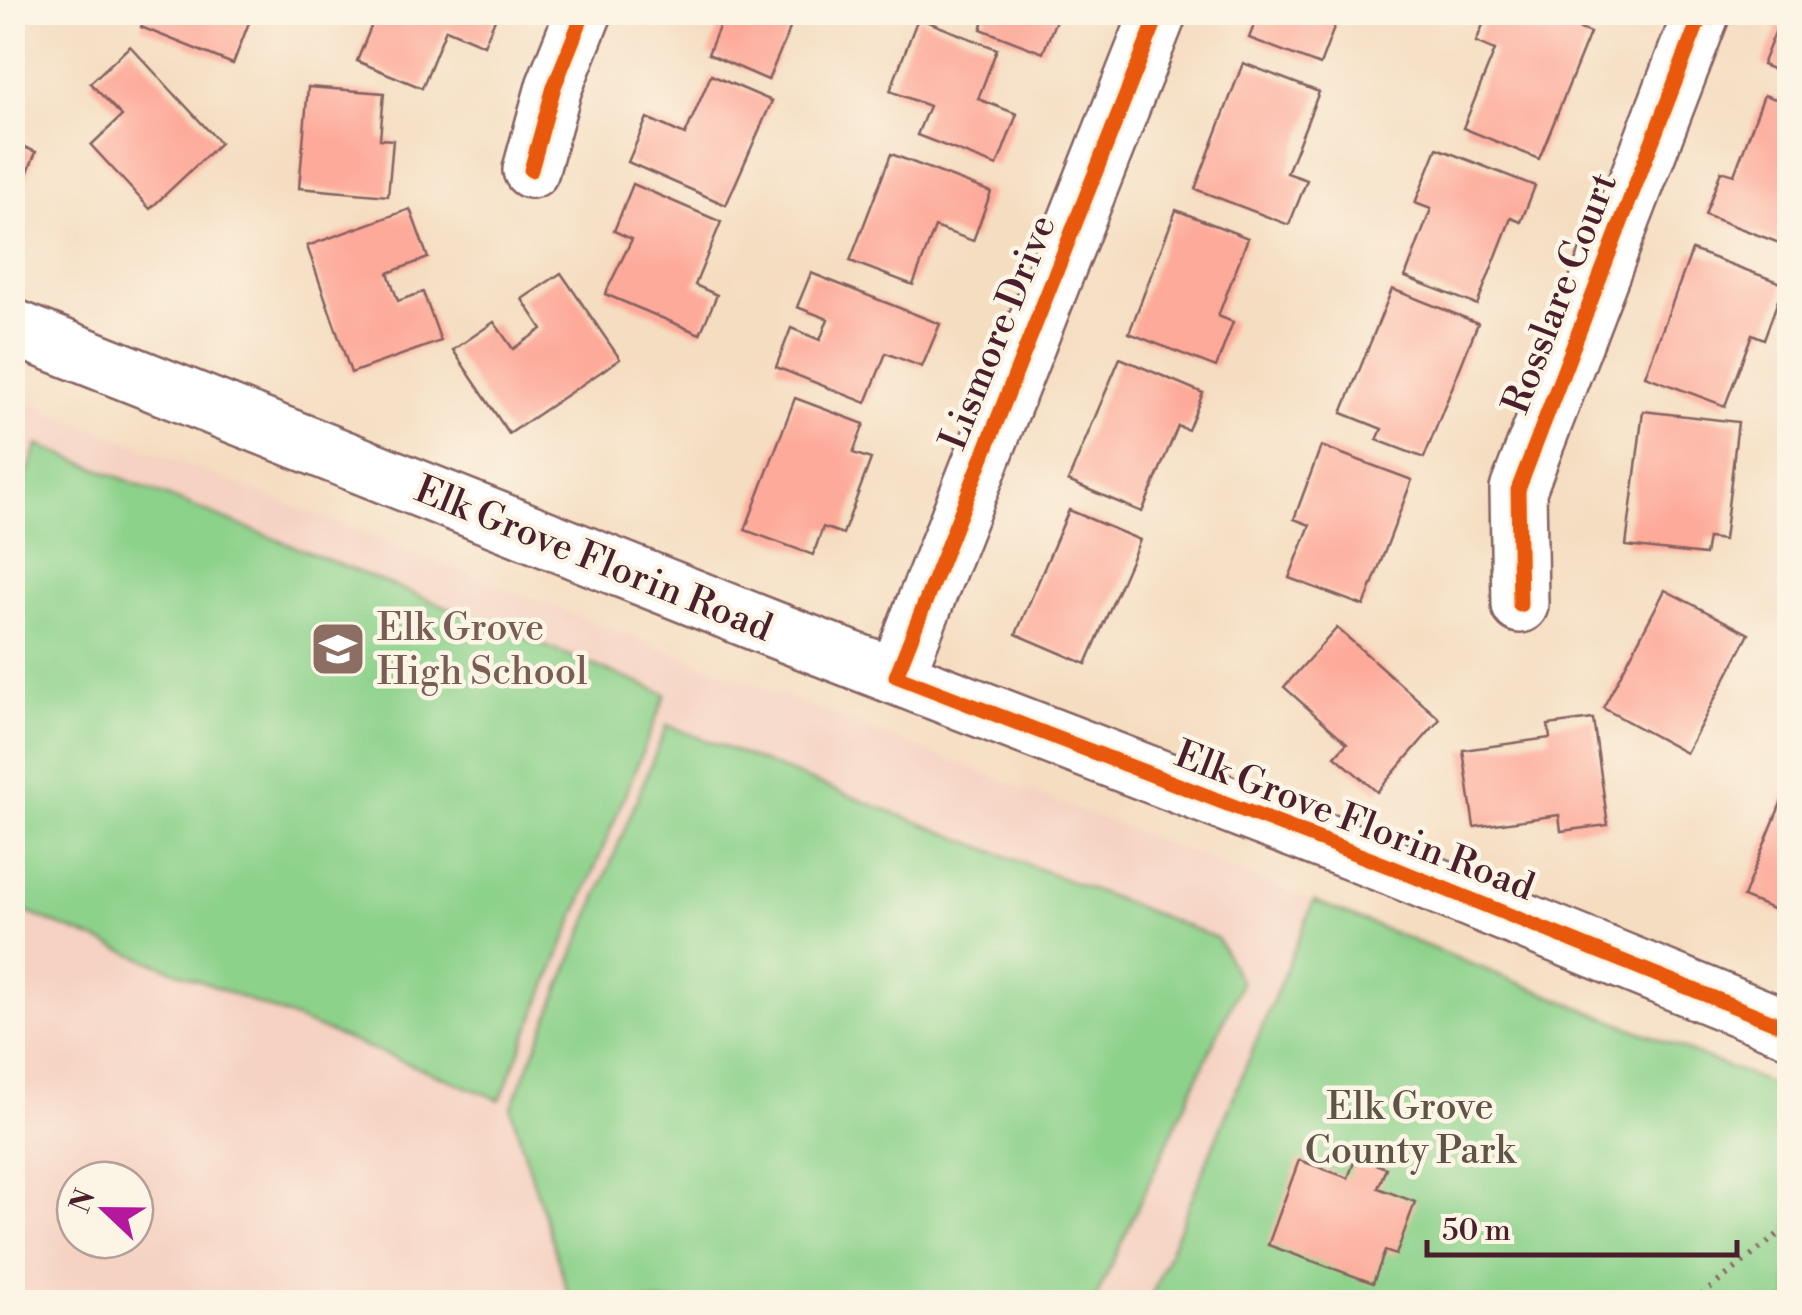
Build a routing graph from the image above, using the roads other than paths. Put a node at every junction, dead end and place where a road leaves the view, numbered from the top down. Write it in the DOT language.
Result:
graph roads {
  1 [pos="584,12"];
  2 [pos="1159,12"];
  3 [pos="1702,12"];
  4 [pos="531,170"];
  5 [pos="12,328"];
  6 [pos="1520,605"];
  7 [pos="896,676"];
  8 [pos="1790,1029"];
  1 -- 4 [label="main road"];
  2 -- 7 [label="main road, Lismore Drive"];
  3 -- 6 [label="main road, Rosslare Court"];
  5 -- 7 [label="main road, Elk Grove Florin Road"];
  7 -- 8 [label="main road, Elk Grove Florin Road"];
}
